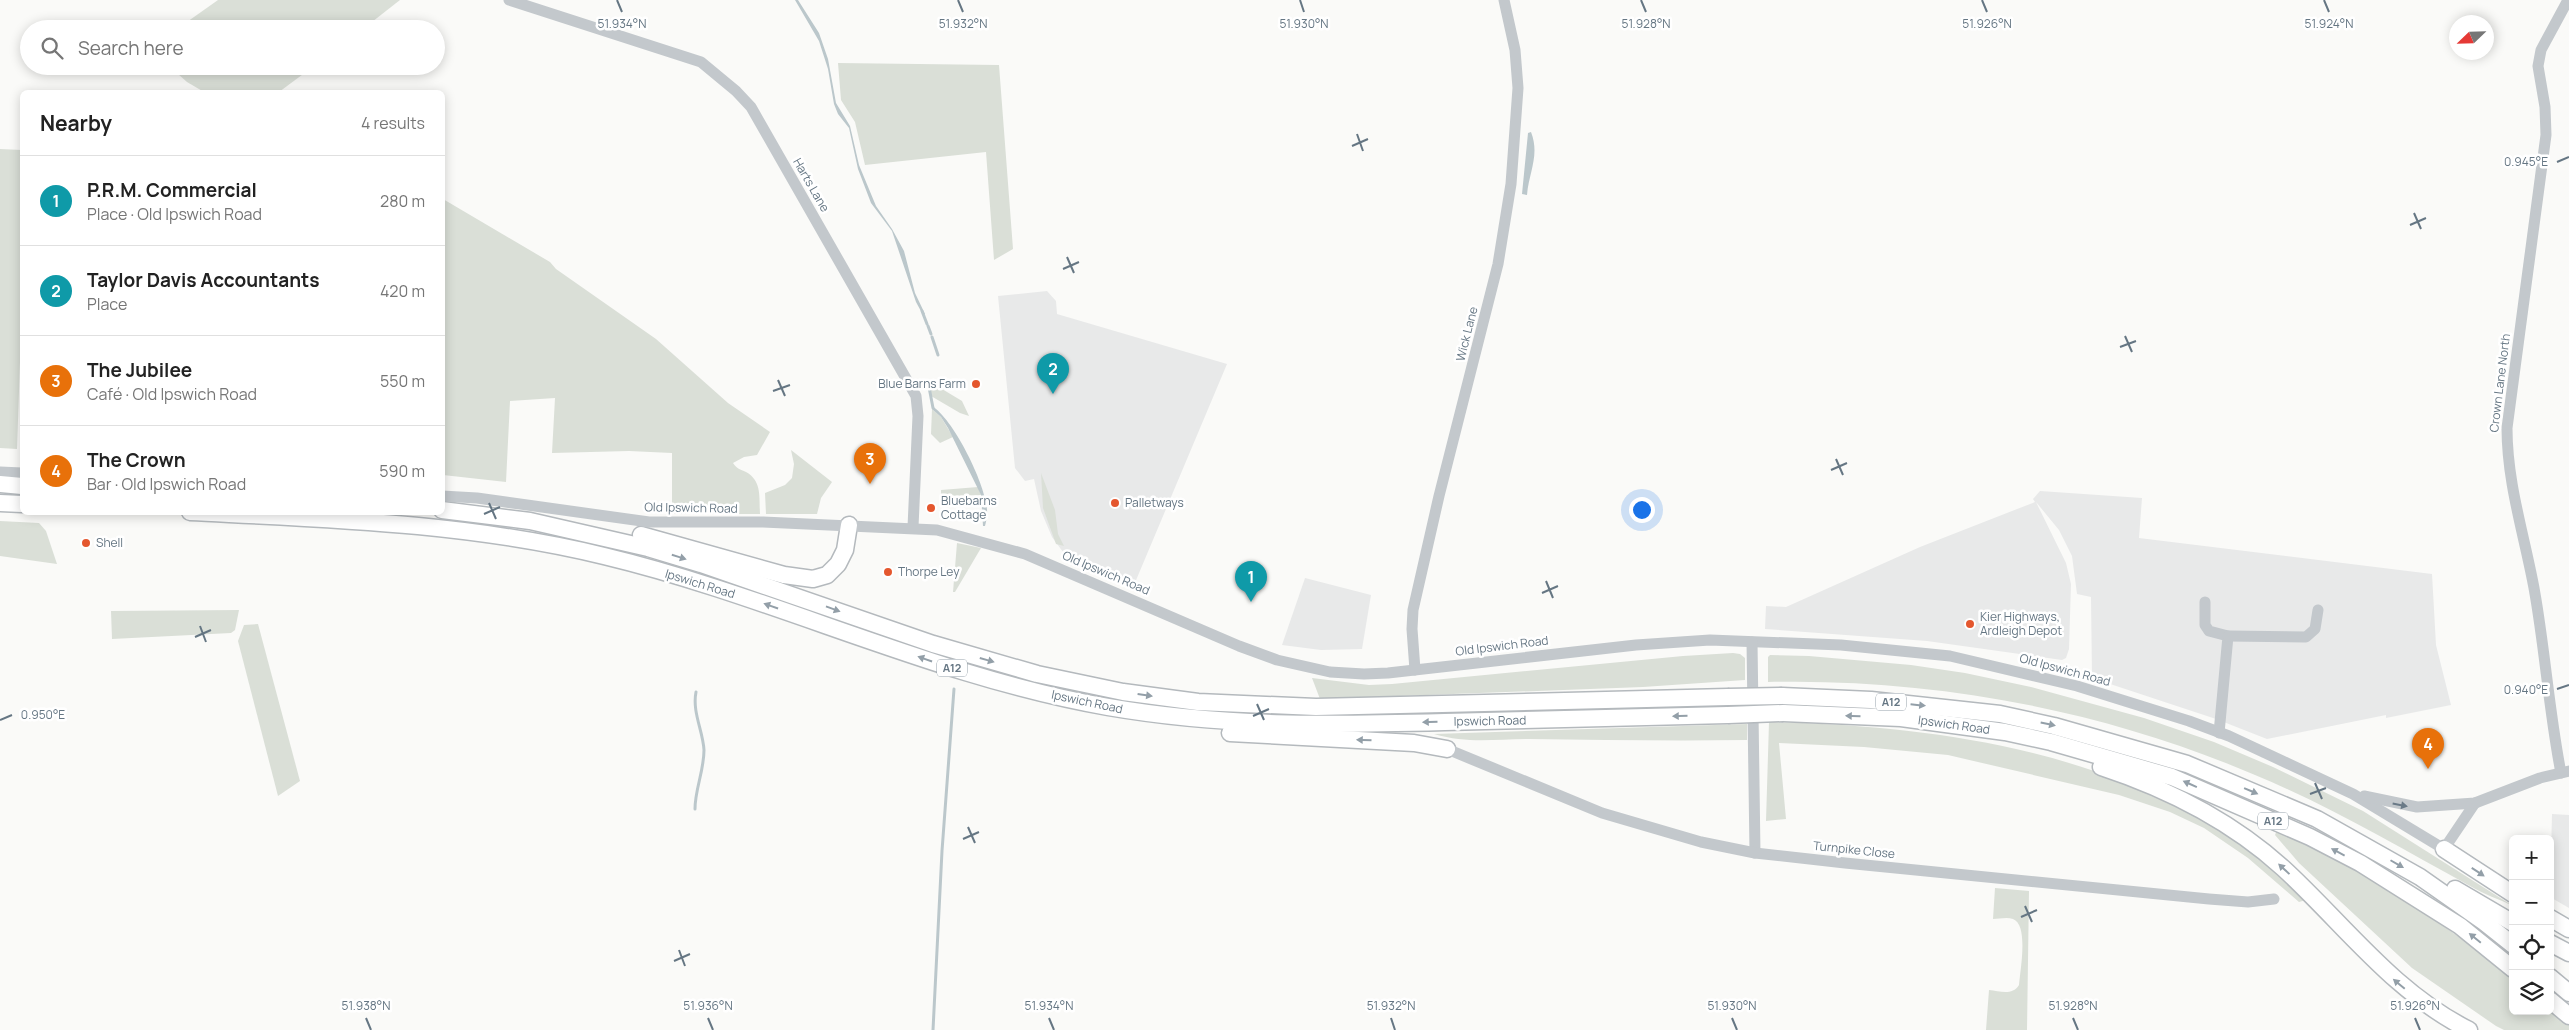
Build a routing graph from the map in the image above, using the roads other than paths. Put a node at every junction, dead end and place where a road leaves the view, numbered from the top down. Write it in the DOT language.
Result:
graph roads {
  1 [pos="509,0"];
  2 [pos="1504,0"];
  3 [pos="2568,0"];
  4 [pos="0,472"];
  5 [pos="20,473"];
  6 [pos="0,484"];
  7 [pos="20,486"];
  8 [pos="445,496"];
  9 [pos="0,503"];
  10 [pos="20,504"];
  11 [pos="445,510"];
  12 [pos="241,515"];
  13 [pos="530,522"];
  14 [pos="849,525"];
  15 [pos="913,528"];
  16 [pos="2205,602"];
  17 [pos="2318,610"];
  18 [pos="2228,636"];
  19 [pos="1752,642"];
  20 [pos="1415,670"];
  21 [pos="980,677"];
  22 [pos="2005,732"];
  23 [pos="2219,733"];
  24 [pos="1447,749"];
  25 [pos="2565,772"];
  26 [pos="2353,794"];
  27 [pos="2475,803"];
  28 [pos="2444,849"];
  29 [pos="1755,852"];
  30 [pos="2420,877"];
  31 [pos="2509,891"];
  32 [pos="2274,900"];
  33 [pos="2554,920"];
  34 [pos="2509,921"];
  35 [pos="2569,929"];
  36 [pos="2509,942"];
  37 [pos="2554,945"];
  38 [pos="2569,953"];
  39 [pos="2509,966"];
  40 [pos="2554,980"];
  41 [pos="2569,993"];
  42 [pos="2554,1003"];
  43 [pos="2569,1016"];
  44 [pos="2469,1030"];
  1 -- 15 [label="street, Harts Lane"];
  2 -- 20 [label="street, Wick Lane"];
  3 -- 25 [label="street, Crown Lane North"];
  4 -- 5 [label="street"];
  6 -- 7 [label="highway"];
  8 -- 14 [label="street, Old Ipswich Road"];
  9 -- 10 [label="highway"];
  11 -- 13 [label="highway, Ipswich Road / A12"];
  21 -- 12 [label="highway, Ipswich Road / A12, one-way"];
  13 -- 14 [label="highway, A12"];
  13 -- 30 [label="highway, Ipswich Road / A12, one-way, bridge"];
  14 -- 15 [label="street, Old Ipswich Road"];
  15 -- 20 [label="street, Old Ipswich Road"];
  16 -- 18 [label="street"];
  17 -- 18 [label="street"];
  18 -- 23 [label="street"];
  19 -- 20 [label="street, Old Ipswich Road"];
  19 -- 23 [label="street, Old Ipswich Road"];
  19 -- 29 [label="street"];
  22 -- 21 [label="highway, Ipswich Road / A12, one-way, bridge"];
  24 -- 21 [label="highway, A12, one-way"];
  39 -- 22 [label="highway, A12, one-way"];
  44 -- 22 [label="highway, A12, one-way"];
  23 -- 26 [label="street, Old Ipswich Road"];
  24 -- 29 [label="street, Turnpike Close"];
  25 -- 27 [label="street, Old Ipswich Road"];
  26 -- 27 [label="street, Old Ipswich Road, one-way"];
  26 -- 28 [label="street, Old Ipswich Road"];
  27 -- 28 [label="street"];
  28 -- 31 [label="highway, one-way"];
  29 -- 32 [label="street, Turnpike Close"];
  30 -- 34 [label="highway, A12"];
  30 -- 36 [label="highway, A12"];
  33 -- 35 [label="highway"];
  37 -- 38 [label="highway"];
  40 -- 41 [label="highway"];
  42 -- 43 [label="highway"];
}
